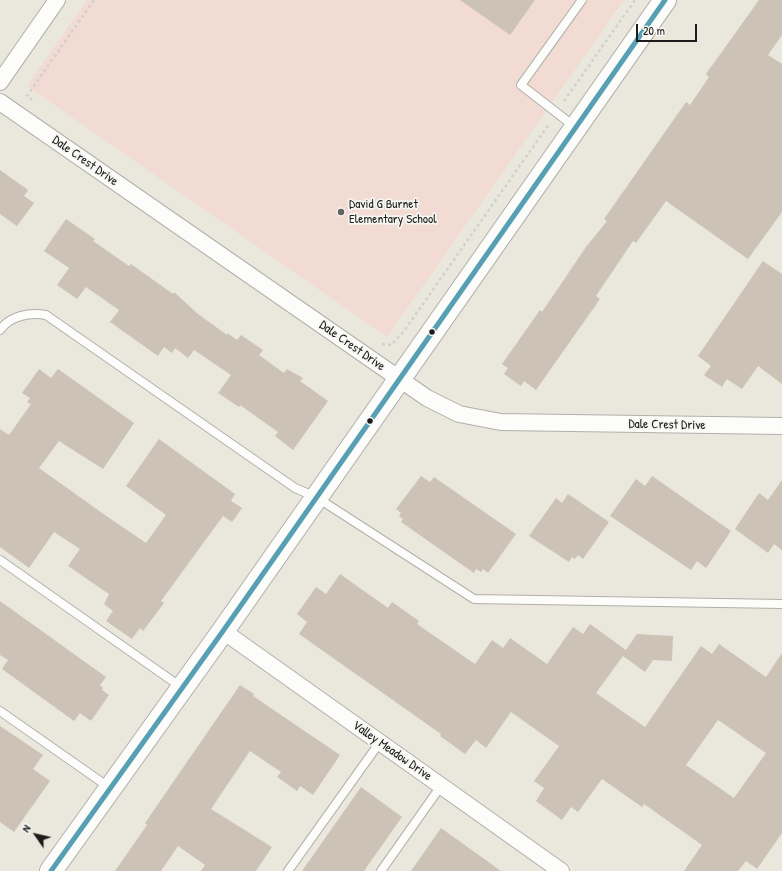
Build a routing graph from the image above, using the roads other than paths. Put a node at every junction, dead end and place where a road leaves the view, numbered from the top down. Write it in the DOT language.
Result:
graph roads {
  1 [pos="57,0"];
  2 [pos="582,0"];
  3 [pos="664,0"];
  4 [pos="0,82"];
  5 [pos="0,102"];
  6 [pos="575,127"];
  7 [pos="0,330"];
  8 [pos="399,378"];
  9 [pos="782,426"];
  10 [pos="316,497"];
  11 [pos="0,560"];
  12 [pos="782,604"];
  13 [pos="222,631"];
  14 [pos="182,688"];
  15 [pos="0,711"];
  16 [pos="380,742"];
  17 [pos="441,786"];
  18 [pos="110,788"];
  19 [pos="51,871"];
  20 [pos="288,871"];
  21 [pos="381,871"];
  22 [pos="561,871"];
  1 -- 4 [label="street"];
  2 -- 6 [label="lane"];
  3 -- 6 [label="street"];
  5 -- 8 [label="street, Dale Crest Drive"];
  6 -- 8 [label="street"];
  7 -- 10 [label="lane"];
  8 -- 9 [label="street, Dale Crest Drive"];
  8 -- 10 [label="street"];
  10 -- 12 [label="lane"];
  10 -- 13 [label="street"];
  11 -- 14 [label="lane"];
  13 -- 14 [label="street"];
  13 -- 16 [label="street, Valley Meadow Drive"];
  14 -- 18 [label="street"];
  15 -- 18 [label="lane"];
  16 -- 17 [label="street, Valley Meadow Drive"];
  16 -- 20 [label="lane"];
  17 -- 21 [label="lane"];
  17 -- 22 [label="street, Valley Meadow Drive"];
  18 -- 19 [label="street"];
}
